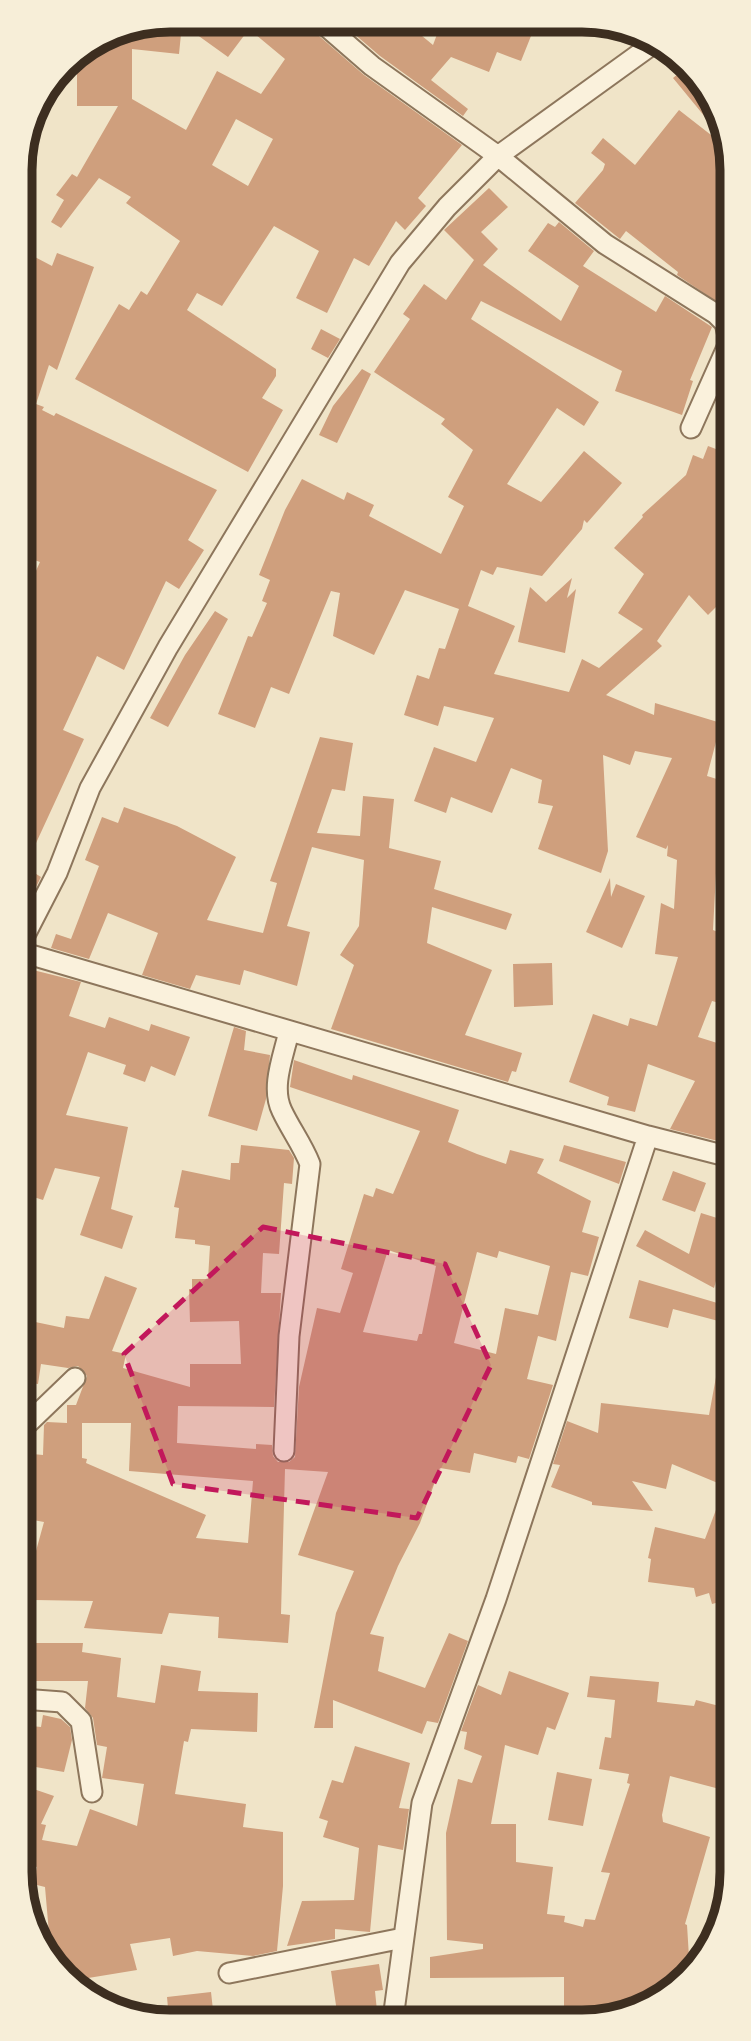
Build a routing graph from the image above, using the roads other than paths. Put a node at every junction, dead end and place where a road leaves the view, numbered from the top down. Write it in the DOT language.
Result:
graph roads {
  1 [pos="333,32"];
  2 [pos="647,48"];
  3 [pos="498,156"];
  4 [pos="720,318"];
  5 [pos="720,362"];
  6 [pos="691,428"];
  7 [pos="32,922"];
  8 [pos="32,955"];
  9 [pos="289,1031"];
  10 [pos="648,1136"];
  11 [pos="719,1154"];
  12 [pos="75,1378"];
  13 [pos="32,1419"];
  14 [pos="284,1451"];
  15 [pos="32,1700"];
  16 [pos="92,1792"];
  17 [pos="403,1938"];
  18 [pos="229,1973"];
  19 [pos="394,2010"];
  1 -- 3 [label="street"];
  2 -- 3 [label="street"];
  3 -- 4 [label="street"];
  3 -- 7 [label="street"];
  5 -- 6 [label="street"];
  8 -- 9 [label="street"];
  9 -- 10 [label="street"];
  9 -- 14 [label="street"];
  10 -- 11 [label="street"];
  10 -- 17 [label="street"];
  12 -- 13 [label="street"];
  15 -- 16 [label="street"];
  17 -- 18 [label="street"];
  17 -- 19 [label="street"];
}
